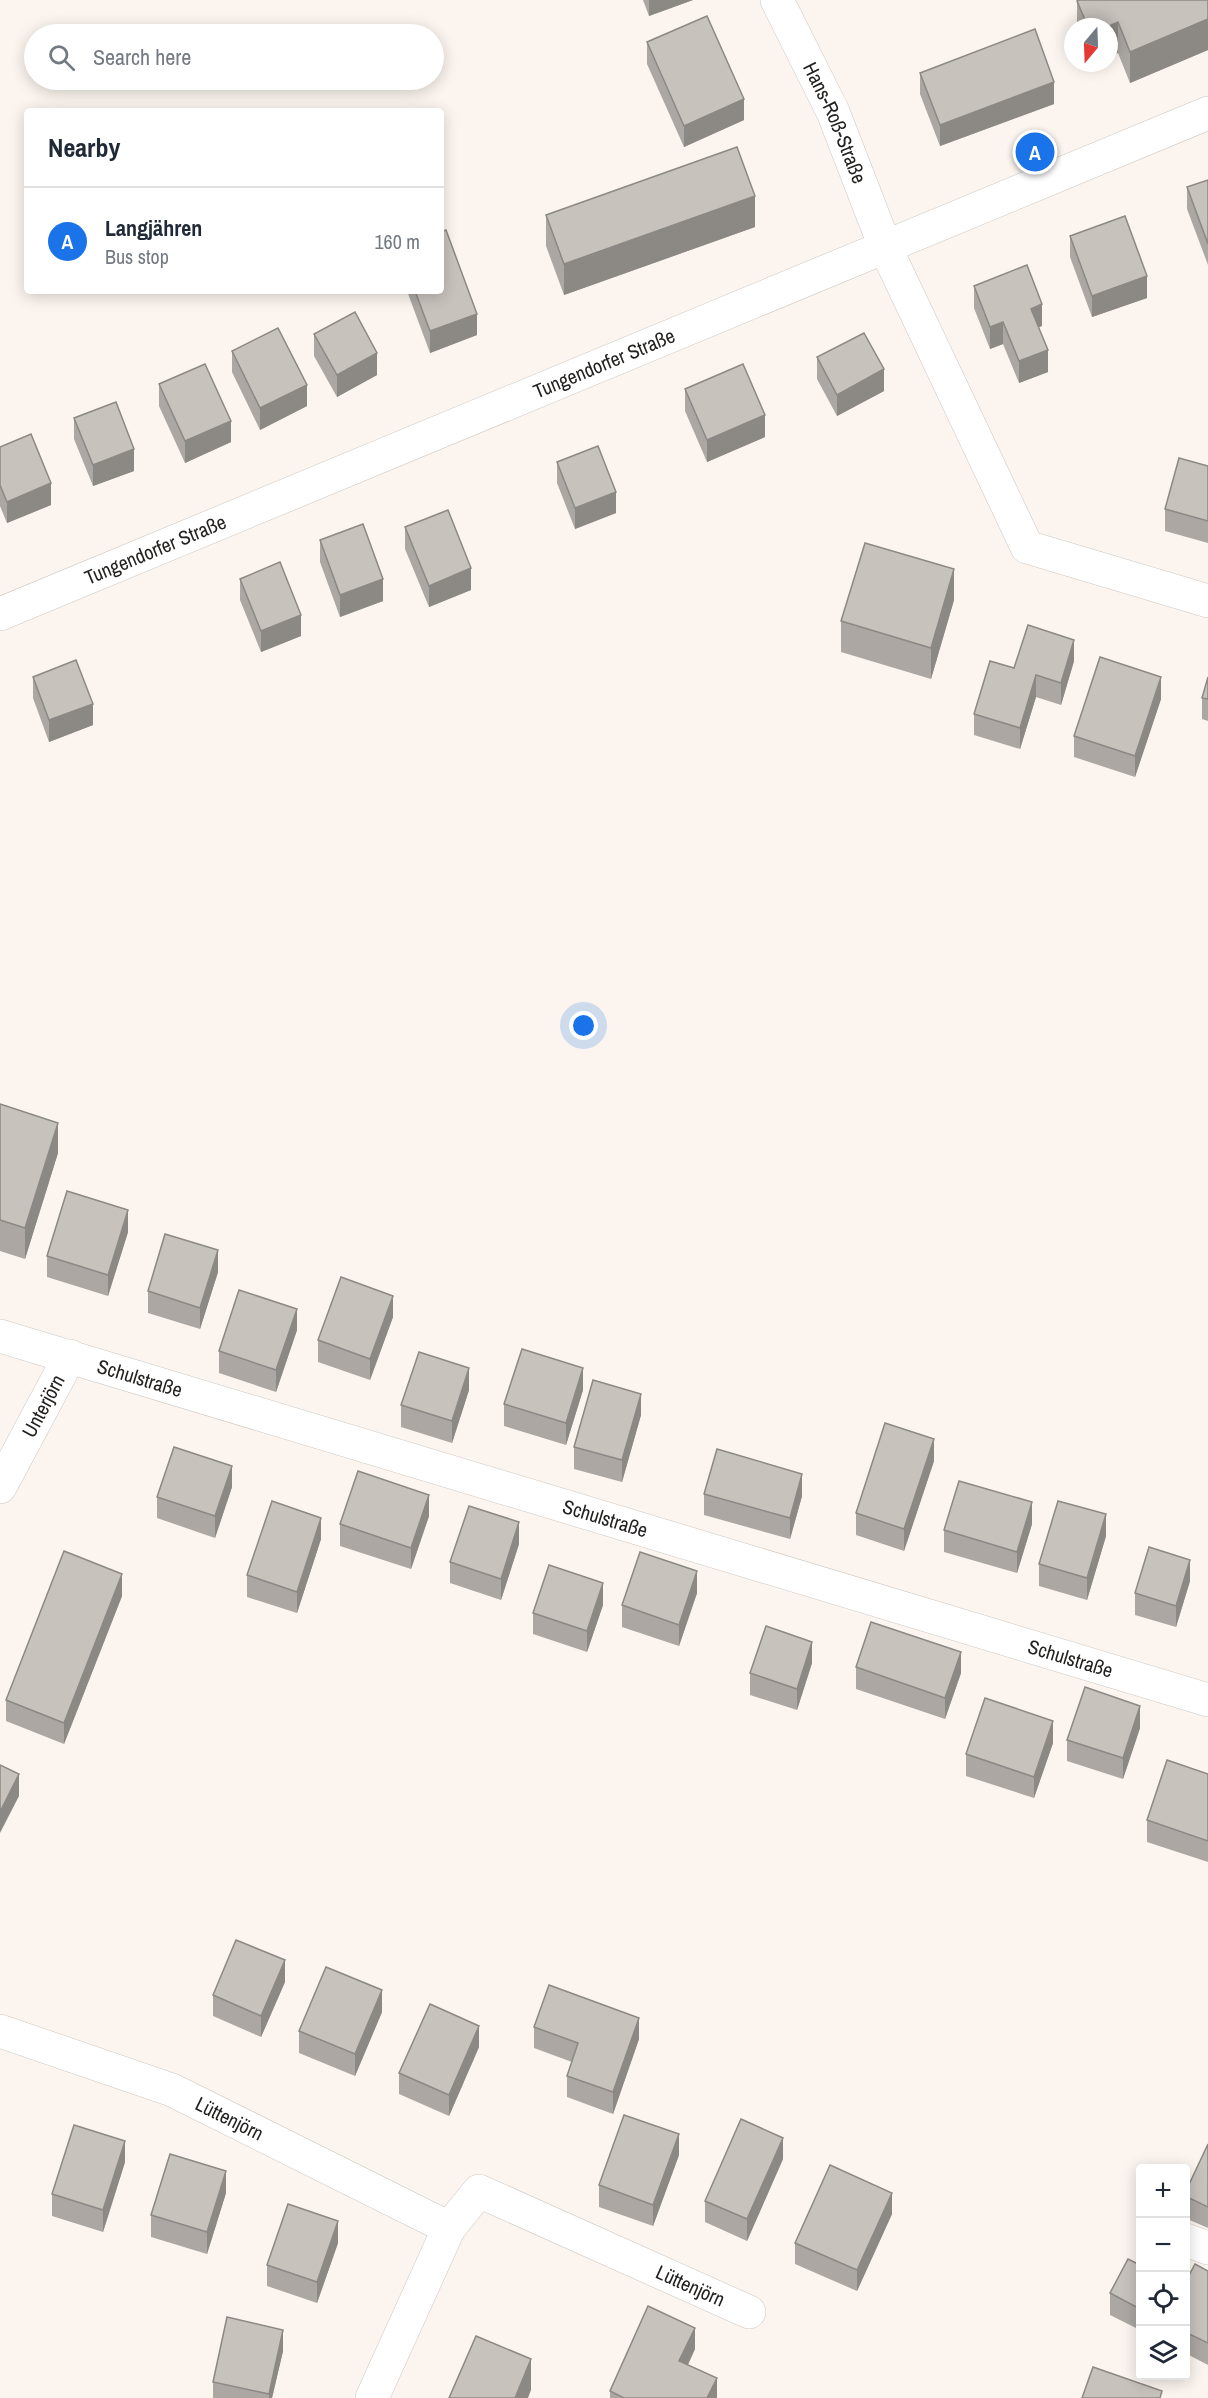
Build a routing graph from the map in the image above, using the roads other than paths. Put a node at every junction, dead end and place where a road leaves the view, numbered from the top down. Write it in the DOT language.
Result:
graph roads {
  1 [pos="777,0"];
  2 [pos="1208,113"];
  3 [pos="886,249"];
  4 [pos="1208,601"];
  5 [pos="0,614"];
  6 [pos="0,1336"];
  7 [pos="70,1356"];
  8 [pos="0,1487"];
  9 [pos="1208,1700"];
  10 [pos="0,2031"];
  11 [pos="449,2229"];
  12 [pos="1190,2242"];
  13 [pos="1208,2248"];
  14 [pos="749,2312"];
  15 [pos="372,2398"];
  1 -- 3 [label="street, Hans-Roß-Straße"];
  2 -- 3 [label="street, Tungendorfer Straße"];
  3 -- 4 [label="street, Hans-Roß-Straße"];
  3 -- 5 [label="street, Tungendorfer Straße"];
  6 -- 7 [label="street, Schulstraße"];
  7 -- 8 [label="street, Unterjörn"];
  7 -- 9 [label="street, Schulstraße"];
  10 -- 11 [label="street, Lüttenjörn"];
  11 -- 14 [label="street, Lüttenjörn"];
  11 -- 15 [label="street, Lüttenjörn"];
  12 -- 13 [label="street"];
}
